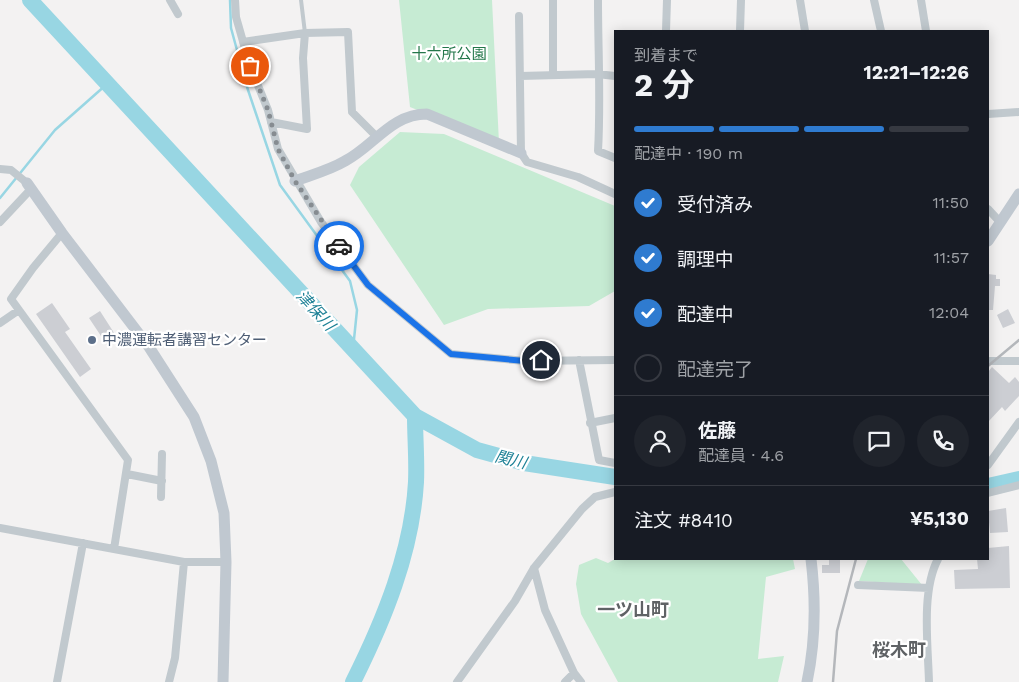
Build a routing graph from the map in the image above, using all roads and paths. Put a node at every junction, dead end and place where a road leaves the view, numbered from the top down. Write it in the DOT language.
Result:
graph roads {
  1 [pos="170,0"];
  2 [pos="235,0"];
  3 [pos="302,0"];
  4 [pos="553,0"];
  5 [pos="598,0"];
  6 [pos="667,0"];
  7 [pos="741,0"];
  8 [pos="800,0"];
  9 [pos="874,0"];
  10 [pos="921,0"];
  11 [pos="178,14"];
  12 [pos="519,16"];
  13 [pos="666,30"];
  14 [pos="740,30"];
  15 [pos="805,30"];
  16 [pos="881,30"];
  17 [pos="926,30"];
  18 [pos="305,34"];
  19 [pos="243,42"];
  20 [pos="597,74"];
  21 [pos="553,75"];
  22 [pos="520,76"];
  23 [pos="614,76"];
  24 [pos="1019,112"];
  25 [pos="989,114"];
  26 [pos="271,122"];
  27 [pos="377,137"];
  28 [pos="521,153"];
  29 [pos="614,158"];
  30 [pos="0,169"];
  31 [pos="295,181"];
  32 [pos="29,186"];
  33 [pos="614,194"];
  34 [pos="1019,194"];
  35 [pos="989,210"];
  36 [pos="0,222"];
  37 [pos="1000,222"];
  38 [pos="62,234"];
  39 [pos="989,239"];
  40 [pos="19,310"];
  41 [pos="0,323"];
  42 [pos="579,360"];
  43 [pos="614,360"];
  44 [pos="989,361"];
  45 [pos="1019,361"];
  46 [pos="614,418"];
  47 [pos="1019,422"];
  48 [pos="590,423"];
  49 [pos="162,454"];
  50 [pos="614,463"];
  51 [pos="989,463"];
  52 [pos="127,474"];
  53 [pos="162,481"];
  54 [pos="1019,485"];
  55 [pos="614,492"];
  56 [pos="989,493"];
  57 [pos="161,498"];
  58 [pos="0,528"];
  59 [pos="83,543"];
  60 [pos="114,549"];
  61 [pos="811,560"];
  62 [pos="938,560"];
  63 [pos="184,562"];
  64 [pos="226,562"];
  65 [pos="534,568"];
  66 [pos="858,585"];
  67 [pos="929,588"];
  68 [pos="574,673"];
  69 [pos="57,682"];
  70 [pos="169,682"];
  71 [pos="223,682"];
  72 [pos="457,682"];
  73 [pos="565,682"];
  74 [pos="581,682"];
  75 [pos="807,682"];
  76 [pos="929,682"];
  1 -- 11 [label="street"];
  2 -- 19 [label="street"];
  3 -- 18 [label="lane"];
  4 -- 21 [label="street"];
  5 -- 20 [label="street"];
  6 -- 13 [label="street"];
  7 -- 14 [label="street"];
  8 -- 15 [label="street"];
  9 -- 16 [label="street"];
  10 -- 17 [label="street"];
  12 -- 22 [label="street"];
  18 -- 19 [label="street"];
  18 -- 26 [label="street"];
  18 -- 27 [label="street"];
  19 -- 26 [label="street"];
  20 -- 21 [label="street"];
  20 -- 23 [label="street"];
  20 -- 29 [label="street"];
  21 -- 22 [label="street"];
  22 -- 28 [label="street"];
  24 -- 25 [label="street"];
  26 -- 31 [label="street"];
  27 -- 28 [label="street"];
  27 -- 31 [label="street"];
  28 -- 33 [label="street"];
  30 -- 32 [label="street"];
  31 -- 42 [label="street"];
  32 -- 36 [label="street"];
  32 -- 38 [label="street"];
  34 -- 37 [label="street"];
  35 -- 37 [label="street"];
  37 -- 39 [label="street"];
  38 -- 40 [label="street"];
  38 -- 64 [label="street"];
  40 -- 41 [label="street"];
  40 -- 52 [label="street"];
  42 -- 43 [label="street"];
  42 -- 48 [label="street"];
  44 -- 45 [label="street"];
  46 -- 48 [label="street"];
  47 -- 51 [label="street"];
  48 -- 50 [label="street"];
  49 -- 53 [label="street"];
  52 -- 53 [label="street"];
  52 -- 60 [label="street"];
  53 -- 57 [label="street"];
  54 -- 56 [label="street"];
  55 -- 65 [label="street"];
  58 -- 59 [label="street"];
  59 -- 60 [label="street"];
  59 -- 69 [label="street"];
  60 -- 63 [label="street"];
  61 -- 75 [label="street"];
  62 -- 67 [label="street"];
  63 -- 64 [label="street"];
  63 -- 70 [label="street"];
  64 -- 71 [label="street"];
  65 -- 68 [label="street"];
  65 -- 72 [label="street"];
  66 -- 67 [label="street"];
  67 -- 76 [label="street"];
  68 -- 73 [label="street"];
  68 -- 74 [label="street"];
}
